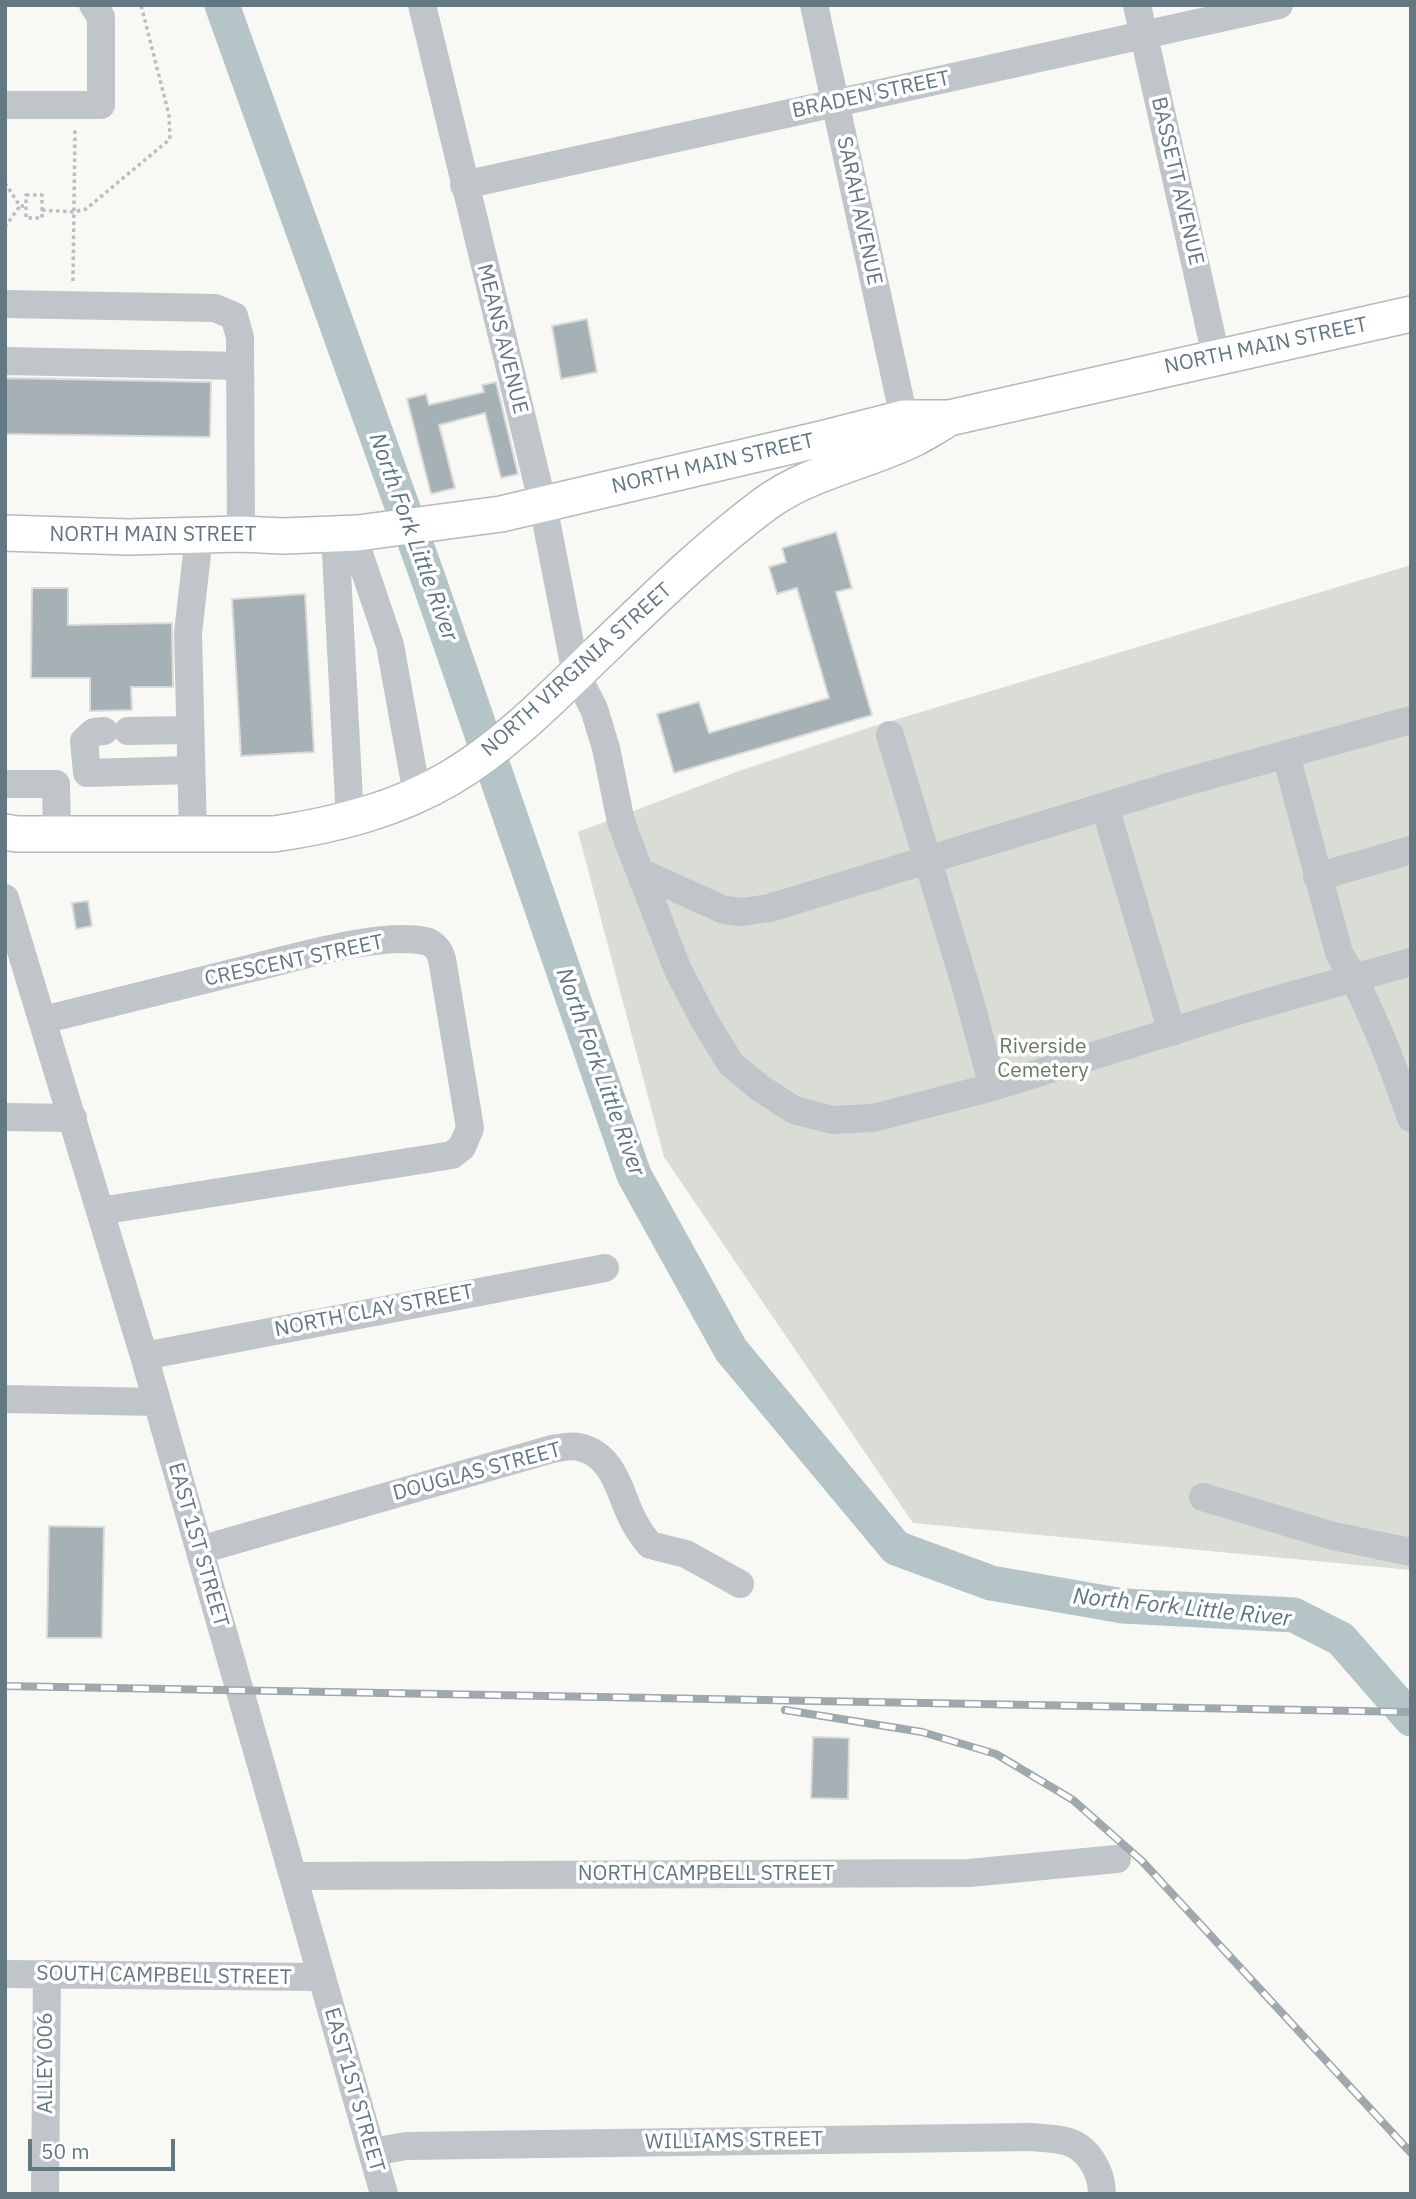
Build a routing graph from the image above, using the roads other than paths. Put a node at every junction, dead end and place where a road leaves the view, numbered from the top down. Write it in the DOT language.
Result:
graph roads {
  1 [pos="93,5"];
  2 [pos="422,5"];
  3 [pos="814,5"];
  4 [pos="1137,5"];
  5 [pos="1279,5"];
  6 [pos="1144,35"];
  7 [pos="835,103"];
  8 [pos="5,105"];
  9 [pos="464,185"];
  10 [pos="5,304"];
  11 [pos="1411,314"];
  12 [pos="1216,356"];
  13 [pos="5,361"];
  14 [pos="240,366"];
  15 [pos="904,418"];
  16 [pos="949,418"];
  17 [pos="543,505"];
  18 [pos="5,533"];
  19 [pos="241,534"];
  20 [pos="348,534"];
  21 [pos="199,536"];
  22 [pos="565,685"];
  23 [pos="1411,720"];
  24 [pos="190,730"];
  25 [pos="890,736"];
  26 [pos="1286,755"];
  27 [pos="191,770"];
  28 [pos="5,783"];
  29 [pos="417,794"];
  30 [pos="1105,807"];
  31 [pos="350,820"];
  32 [pos="5,832"];
  33 [pos="57,834"];
  34 [pos="193,834"];
  35 [pos="1411,850"];
  36 [pos="928,860"];
  37 [pos="640,872"];
  38 [pos="1317,877"];
  39 [pos="5,898"];
  40 [pos="1411,962"];
  41 [pos="1355,979"];
  42 [pos="43,1020"];
  43 [pos="1172,1032"];
  44 [pos="993,1087"];
  45 [pos="5,1117"];
  46 [pos="73,1118"];
  47 [pos="1411,1118"];
  48 [pos="100,1211"];
  49 [pos="605,1268"];
  50 [pos="144,1356"];
  51 [pos="5,1399"];
  52 [pos="157,1402"];
  53 [pos="1203,1497"];
  54 [pos="200,1550"];
  55 [pos="1411,1552"];
  56 [pos="740,1584"];
  57 [pos="1117,1859"];
  58 [pos="294,1876"];
  59 [pos="5,1974"];
  60 [pos="47,1974"];
  61 [pos="322,1978"];
  62 [pos="373,2152"];
  63 [pos="45,2194"];
  64 [pos="384,2194"];
  65 [pos="1102,2194"];
  1 -- 8 [label="street"];
  2 -- 9 [label="street, MEANS AVENUE"];
  3 -- 7 [label="street, SARAH AVENUE"];
  4 -- 6 [label="street, BASSETT AVENUE"];
  5 -- 6 [label="street, BRADEN STREET"];
  6 -- 7 [label="street, BRADEN STREET"];
  6 -- 12 [label="street, BASSETT AVENUE"];
  7 -- 9 [label="street, BRADEN STREET"];
  7 -- 15 [label="street, SARAH AVENUE"];
  9 -- 17 [label="street, MEANS AVENUE"];
  10 -- 14 [label="street"];
  11 -- 12 [label="main road, NORTH MAIN STREET"];
  12 -- 16 [label="main road, NORTH MAIN STREET"];
  13 -- 14 [label="street"];
  14 -- 19 [label="street"];
  15 -- 16 [label="main road, NORTH MAIN STREET"];
  15 -- 17 [label="main road, NORTH MAIN STREET"];
  16 -- 22 [label="main road, NORTH VIRGINIA STREET"];
  17 -- 20 [label="main road, NORTH MAIN STREET"];
  17 -- 22 [label="street, MEANS AVENUE"];
  18 -- 21 [label="main road, NORTH MAIN STREET"];
  19 -- 20 [label="main road, NORTH MAIN STREET"];
  19 -- 21 [label="main road, NORTH MAIN STREET"];
  20 -- 29 [label="street"];
  20 -- 31 [label="street"];
  21 -- 24 [label="street"];
  22 -- 29 [label="main road, NORTH VIRGINIA STREET"];
  22 -- 37 [label="street, MEANS AVENUE"];
  23 -- 26 [label="street"];
  24 -- 27 [label="street"];
  24 -- 27 [label="street"];
  25 -- 36 [label="street"];
  26 -- 30 [label="street"];
  26 -- 38 [label="street"];
  27 -- 34 [label="street"];
  28 -- 33 [label="street"];
  29 -- 31 [label="main road, NORTH VIRGINIA STREET"];
  30 -- 36 [label="street"];
  30 -- 43 [label="street"];
  31 -- 34 [label="main road, NORTH VIRGINIA STREET"];
  32 -- 33 [label="main road, NORTH VIRGINIA STREET"];
  33 -- 34 [label="main road, NORTH VIRGINIA STREET"];
  35 -- 38 [label="street"];
  36 -- 37 [label="street"];
  36 -- 44 [label="street"];
  37 -- 44 [label="street, MEANS AVENUE"];
  38 -- 41 [label="street"];
  39 -- 42 [label="street, EAST 1ST STREET"];
  40 -- 41 [label="street, MEANS AVENUE"];
  41 -- 43 [label="street, MEANS AVENUE"];
  41 -- 47 [label="street"];
  42 -- 46 [label="street, EAST 1ST STREET"];
  42 -- 48 [label="street, CRESCENT STREET"];
  43 -- 44 [label="street, MEANS AVENUE"];
  45 -- 46 [label="street"];
  46 -- 48 [label="street, EAST 1ST STREET"];
  48 -- 50 [label="street, EAST 1ST STREET"];
  49 -- 50 [label="street, NORTH CLAY STREET"];
  50 -- 52 [label="street, EAST 1ST STREET"];
  51 -- 52 [label="street"];
  52 -- 54 [label="street, EAST 1ST STREET"];
  53 -- 55 [label="street"];
  54 -- 56 [label="street, DOUGLAS STREET"];
  54 -- 58 [label="street, EAST 1ST STREET"];
  57 -- 58 [label="street, NORTH CAMPBELL STREET"];
  58 -- 61 [label="street, EAST 1ST STREET"];
  59 -- 60 [label="street, SOUTH CAMPBELL STREET"];
  60 -- 61 [label="street, SOUTH CAMPBELL STREET"];
  60 -- 63 [label="street, ALLEY 006"];
  61 -- 62 [label="street, EAST 1ST STREET"];
  62 -- 64 [label="street, EAST 1ST STREET"];
  62 -- 65 [label="street, WILLIAMS STREET"];
}
